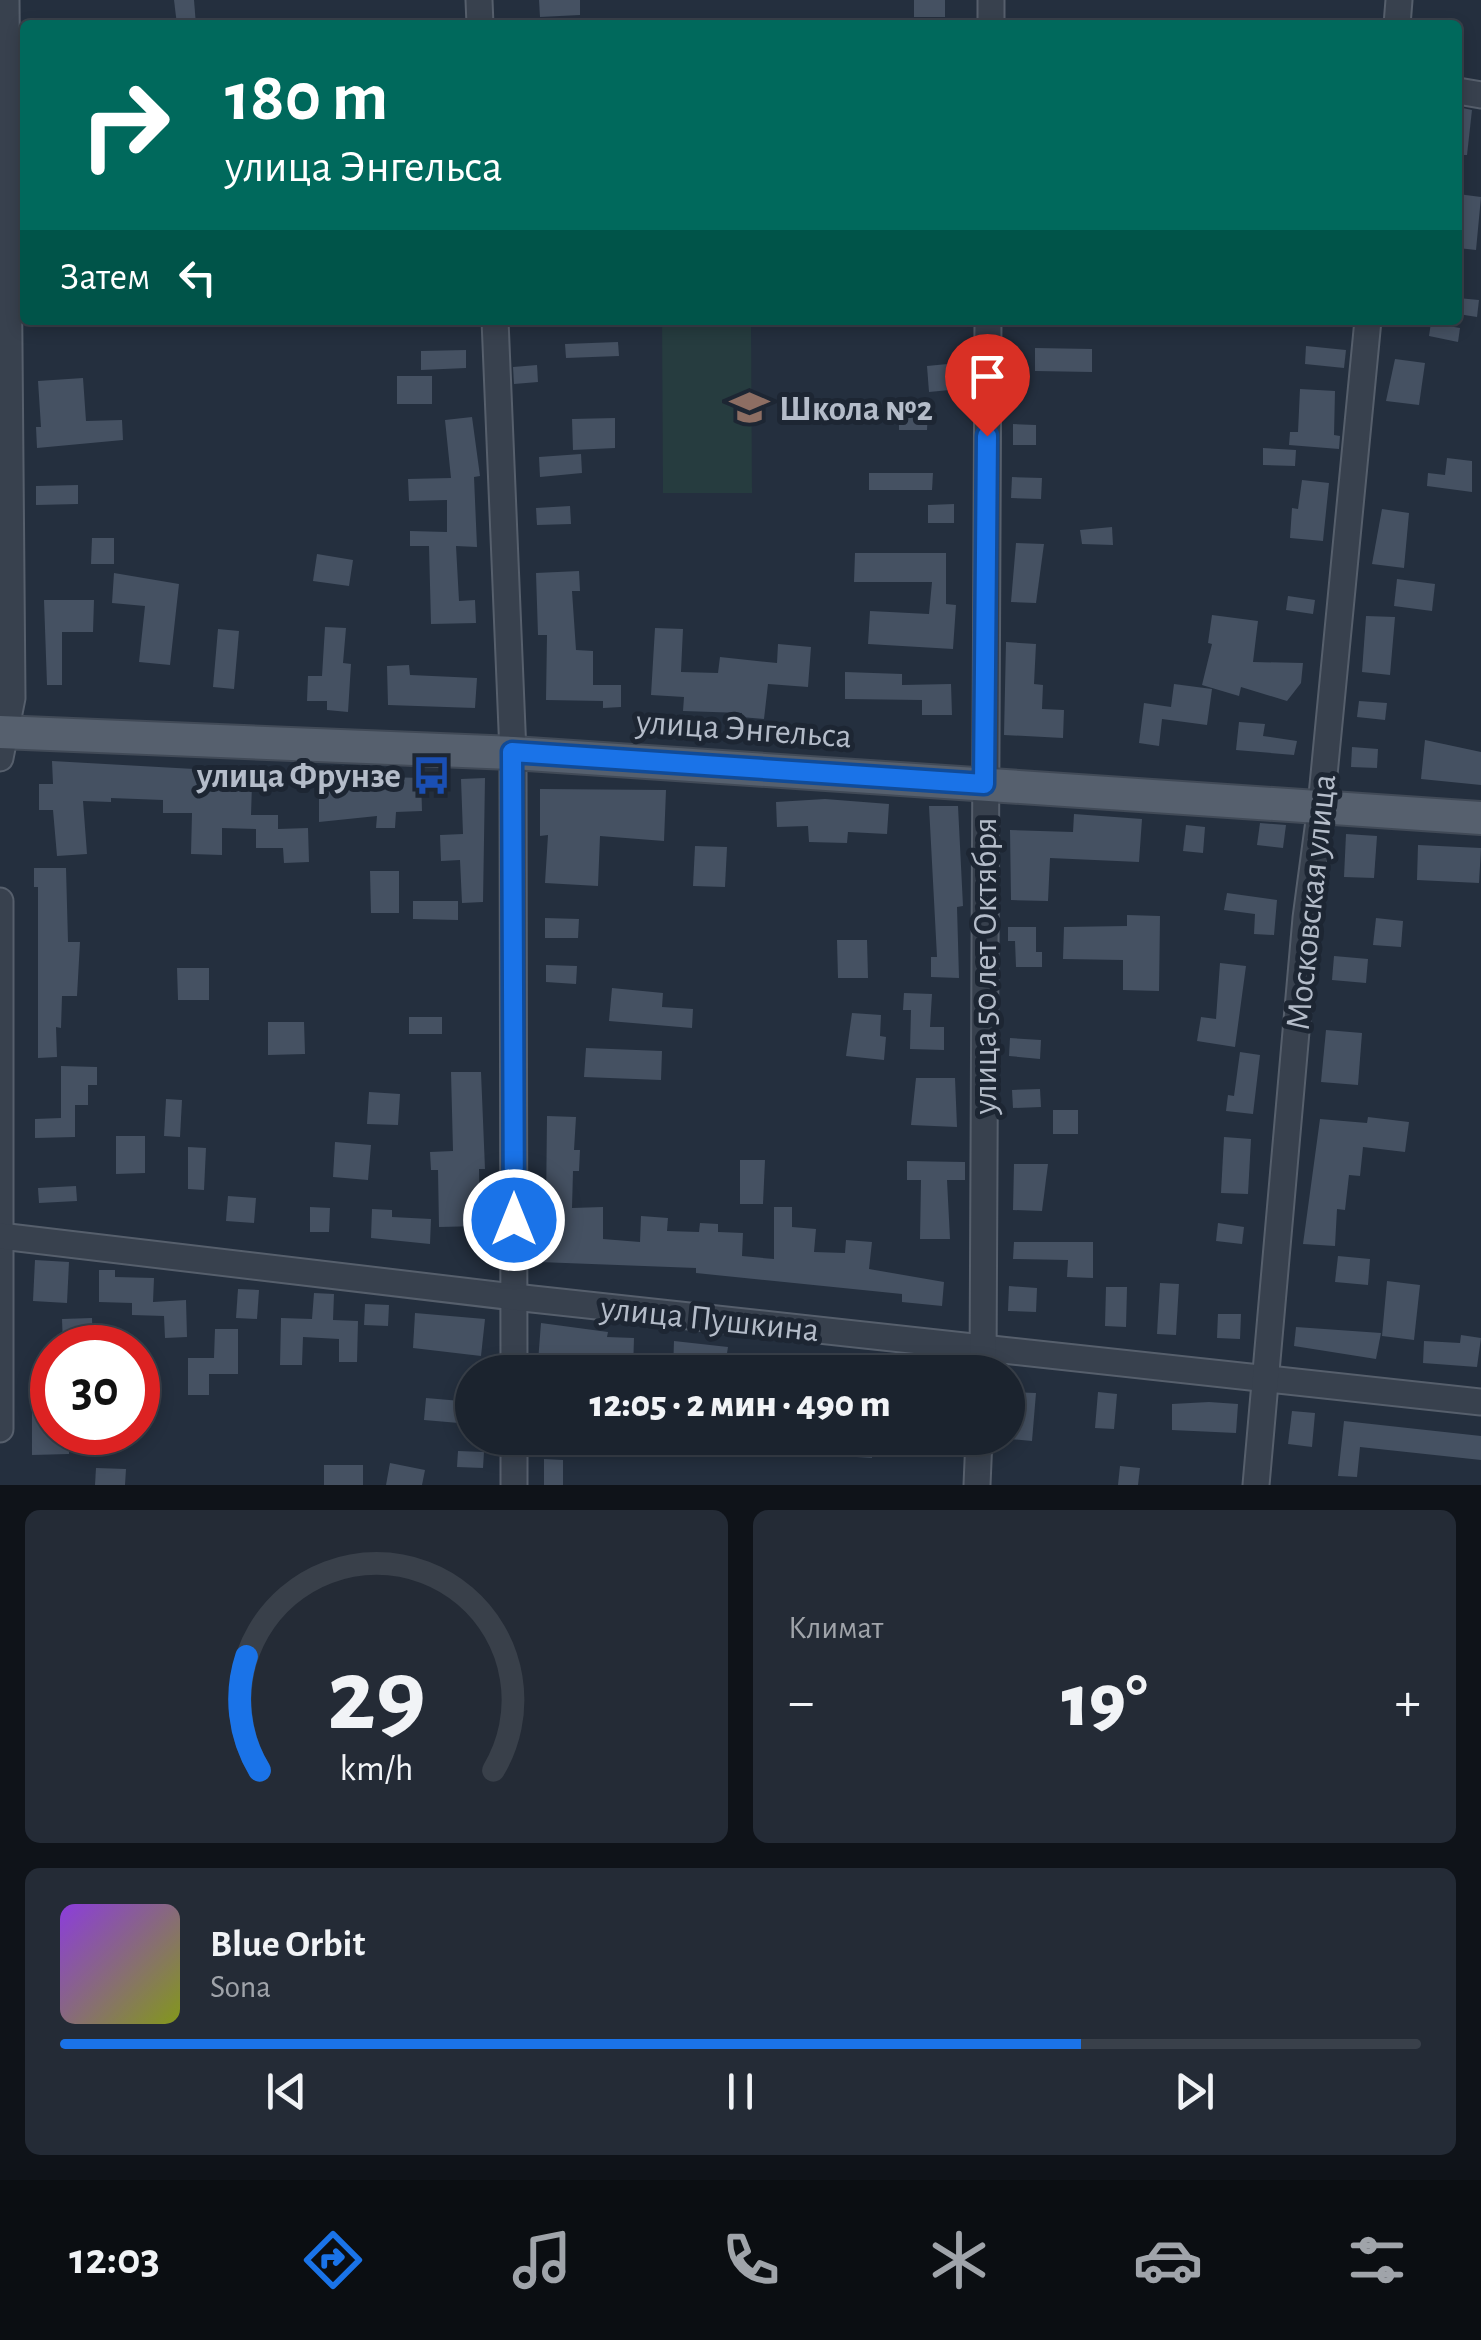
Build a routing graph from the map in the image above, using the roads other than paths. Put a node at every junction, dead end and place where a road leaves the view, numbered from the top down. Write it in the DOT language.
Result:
graph roads {
  1 [pos="6,0"];
  2 [pos="496,325"];
  3 [pos="988,325"];
  4 [pos="1368,325"];
  5 [pos="2,741"];
  6 [pos="512,752"];
  7 [pos="984,784"];
  8 [pos="1321,806"];
  9 [pos="1481,818"];
  10 [pos="0,901"];
  11 [pos="1,1236"];
  12 [pos="514,1297"];
  13 [pos="514,1355"];
  14 [pos="947,1355"];
  15 [pos="984,1355"];
  16 [pos="1025,1363"];
  17 [pos="1266,1380"];
  18 [pos="1481,1402"];
  19 [pos="0,1429"];
  20 [pos="514,1455"];
  21 [pos="979,1455"];
  22 [pos="514,1485"];
  23 [pos="977,1485"];
  24 [pos="1256,1485"];
  1 -- 5 [label="street"];
  2 -- 6 [label="street"];
  3 -- 7 [label="street, улица 50 лет Октября"];
  4 -- 8 [label="street, Московская улица"];
  5 -- 6 [label="main road, улица Энгельса"];
  6 -- 7 [label="main road, улица Энгельса"];
  6 -- 12 [label="street"];
  7 -- 8 [label="main road, улица Энгельса"];
  7 -- 15 [label="street, улица 50 лет Октября"];
  8 -- 9 [label="main road, улица Энгельса"];
  8 -- 17 [label="street, Московская улица"];
  10 -- 11 [label="street"];
  11 -- 12 [label="street, улица Пушкина"];
  11 -- 19 [label="street"];
  12 -- 13 [label="street"];
  12 -- 14 [label="street, улица Пушкина"];
  16 -- 17 [label="street, улица Пушкина"];
  17 -- 18 [label="street, улица Пушкина"];
  17 -- 24 [label="street, Московская улица"];
  20 -- 22 [label="street"];
  21 -- 23 [label="street"];
}
